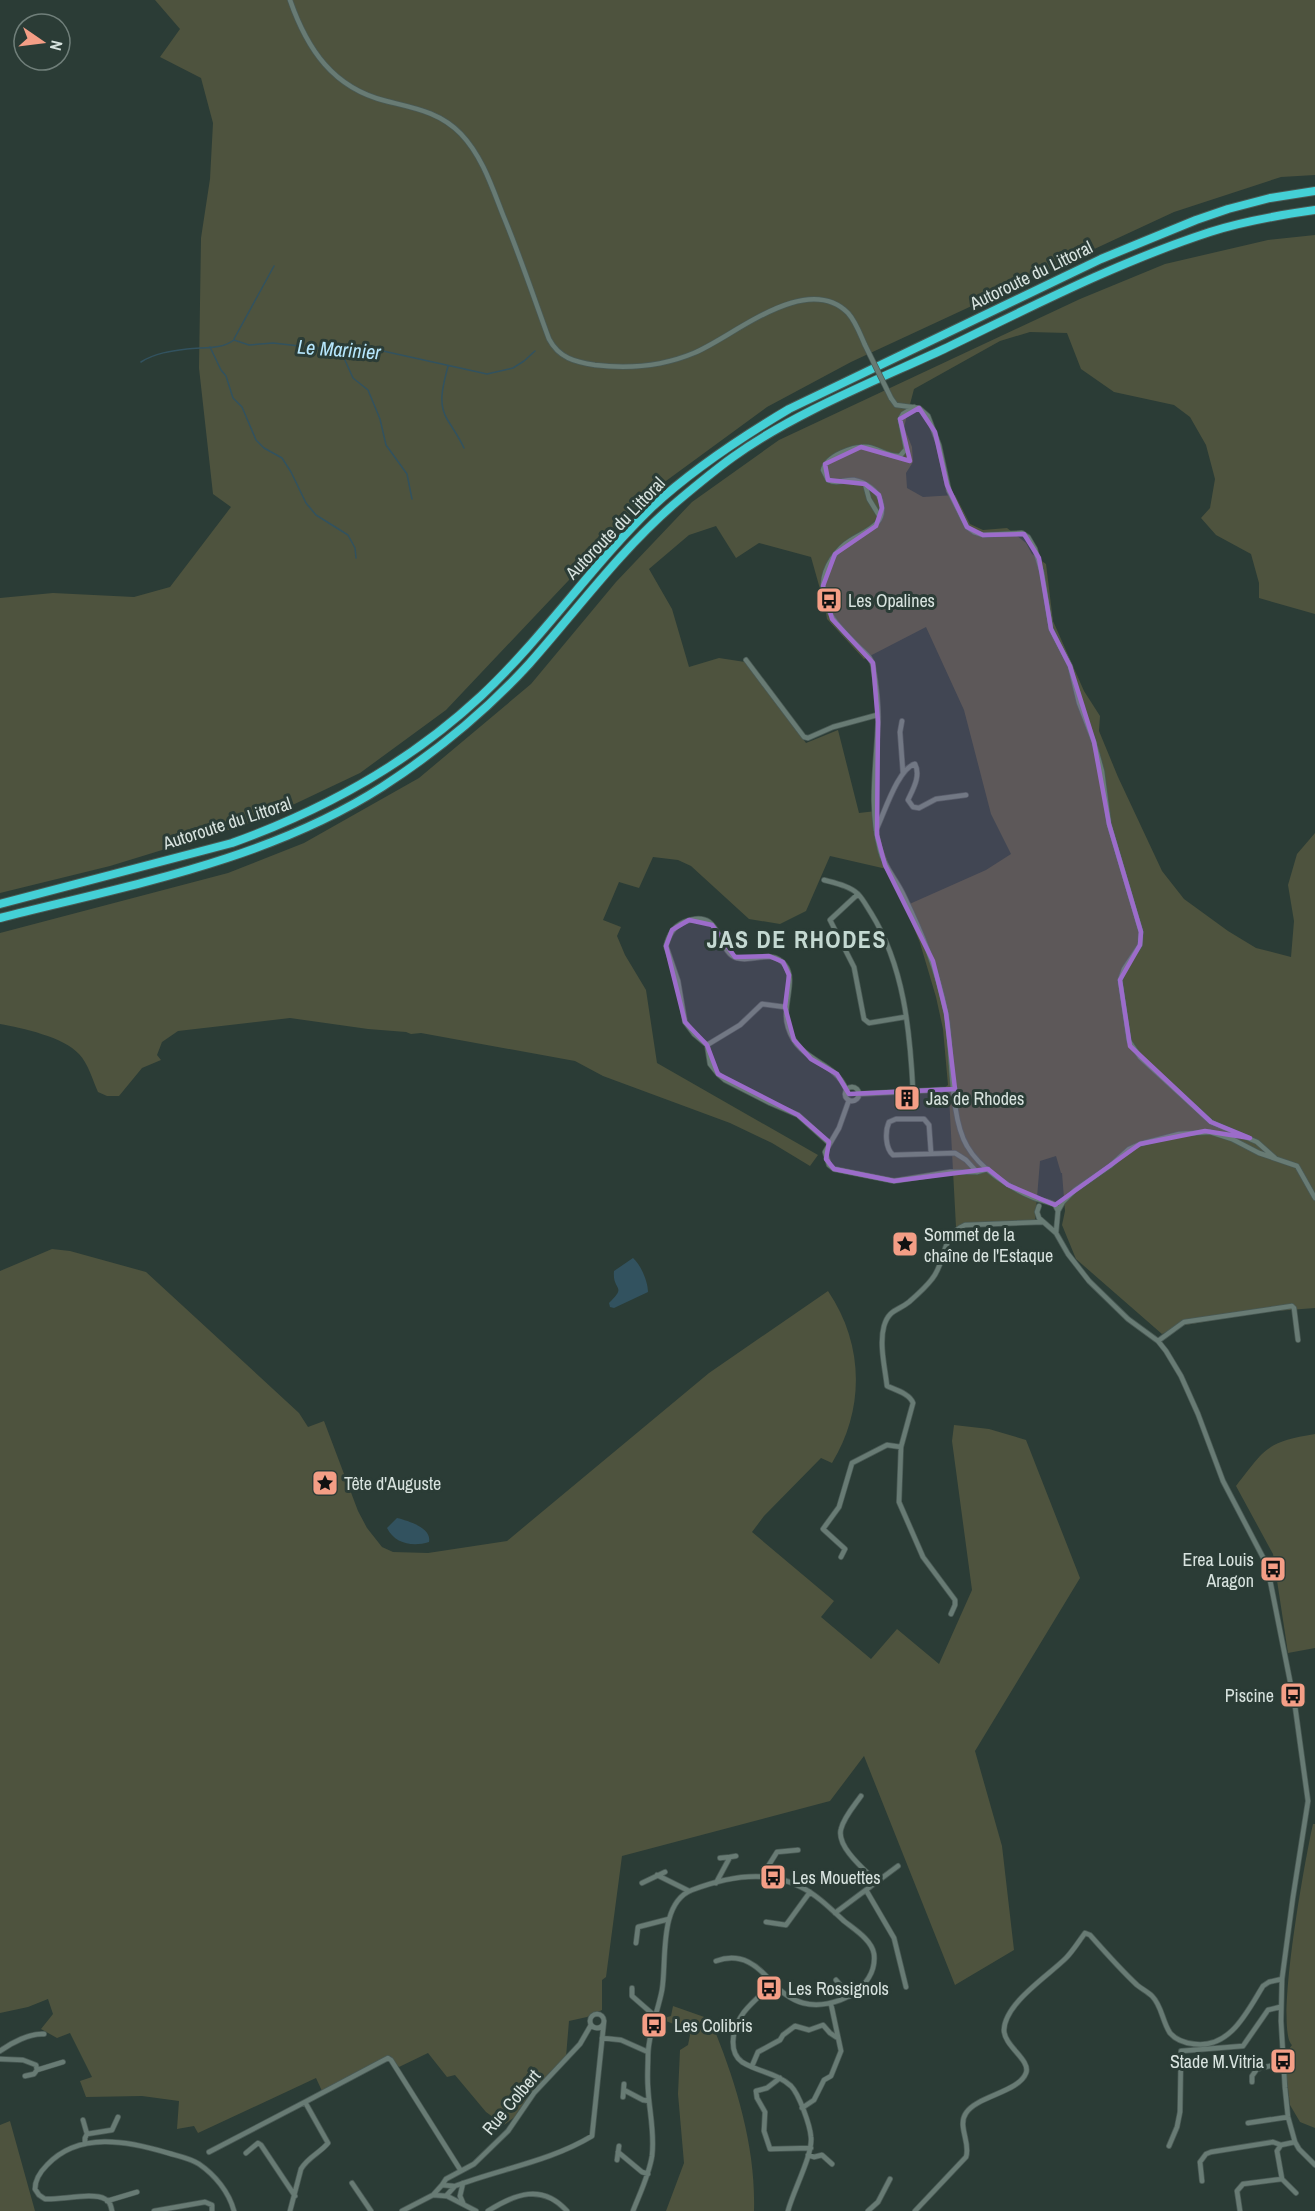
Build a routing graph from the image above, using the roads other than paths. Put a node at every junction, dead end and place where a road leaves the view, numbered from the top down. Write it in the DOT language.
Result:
graph roads {
  1 [pos="290,0"];
  2 [pos="1315,191"];
  3 [pos="1315,210"];
  4 [pos="914,407"];
  5 [pos="865,484"];
  6 [pos="880,517"];
  7 [pos="746,660"];
  8 [pos="877,715"];
  9 [pos="902,721"];
  10 [pos="903,773"];
  11 [pos="966,795"];
  12 [pos="876,830"];
  13 [pos="824,880"];
  14 [pos="858,894"];
  15 [pos="0,904"];
  16 [pos="0,918"];
  17 [pos="785,1007"];
  18 [pos="905,1017"];
  19 [pos="707,1045"];
  20 [pos="846,1089"];
  21 [pos="955,1089"];
  22 [pos="913,1091"];
  23 [pos="859,1094"];
  24 [pos="849,1100"];
  25 [pos="1250,1138"];
  26 [pos="1232,1139"];
  27 [pos="1258,1142"];
  28 [pos="829,1143"];
  29 [pos="1254,1150"];
  30 [pos="932,1153"];
  31 [pos="1275,1158"];
  32 [pos="988,1169"];
  33 [pos="977,1172"];
  34 [pos="1034,1198"];
  35 [pos="1315,1198"];
  36 [pos="1047,1202"];
  37 [pos="1063,1202"];
  38 [pos="1055,1205"];
  39 [pos="1040,1206"];
  40 [pos="1058,1212"];
  41 [pos="1038,1216"];
  42 [pos="1056,1218"];
  43 [pos="1044,1222"];
  44 [pos="1033,1224"];
  45 [pos="1056,1233"];
  46 [pos="1298,1340"];
  47 [pos="1158,1341"];
  48 [pos="901,1447"];
  49 [pos="841,1557"];
  50 [pos="951,1614"];
  51 [pos="861,1796"];
  52 [pos="798,1850"];
  53 [pos="720,1858"];
  54 [pos="898,1866"];
  55 [pos="665,1872"];
  56 [pos="657,1875"];
  57 [pos="762,1876"];
  58 [pos="642,1882"];
  59 [pos="877,1882"];
  60 [pos="716,1883"];
  61 [pos="866,1890"];
  62 [pos="689,1891"];
  63 [pos="810,1892"];
  64 [pos="836,1913"];
  65 [pos="669,1918"];
  66 [pos="639,1920"];
  67 [pos="766,1922"];
  68 [pos="639,1927"];
  69 [pos="636,1943"];
  70 [pos="716,1961"];
  71 [pos="1282,1979"];
  72 [pos="836,1980"];
  73 [pos="773,1984"];
  74 [pos="906,1987"];
  75 [pos="633,1988"];
  76 [pos="632,1996"];
  77 [pos="850,1996"];
  78 [pos="631,2004"];
  79 [pos="831,2004"];
  80 [pos="1280,2007"];
  81 [pos="656,2017"];
  82 [pos="604,2021"];
  83 [pos="591,2025"];
  84 [pos="44,2034"];
  85 [pos="837,2037"];
  86 [pos="602,2038"];
  87 [pos="0,2051"];
  88 [pos="648,2052"];
  89 [pos="0,2059"];
  90 [pos="63,2062"];
  91 [pos="1283,2063"];
  92 [pos="752,2066"];
  93 [pos="37,2070"];
  94 [pos="25,2076"];
  95 [pos="780,2078"];
  96 [pos="1252,2082"];
  97 [pos="623,2097"];
  98 [pos="649,2101"];
  99 [pos="304,2102"];
  100 [pos="802,2108"];
  101 [pos="1288,2116"];
  102 [pos="118,2117"];
  103 [pos="83,2120"];
  104 [pos="1248,2122"];
  105 [pos="87,2134"];
  106 [pos="1295,2142"];
  107 [pos="85,2144"];
  108 [pos="1281,2145"];
  109 [pos="619,2146"];
  110 [pos="1168,2146"];
  111 [pos="811,2148"];
  112 [pos="210,2152"];
  113 [pos="618,2152"];
  114 [pos="246,2153"];
  115 [pos="808,2155"];
  116 [pos="617,2160"];
  117 [pos="832,2164"];
  118 [pos="1315,2165"];
  119 [pos="462,2170"];
  120 [pos="648,2174"];
  121 [pos="890,2179"];
  122 [pos="1282,2179"];
  123 [pos="1202,2181"];
  124 [pos="352,2183"];
  125 [pos="463,2183"];
  126 [pos="445,2191"];
  127 [pos="137,2192"];
  128 [pos="1296,2193"];
  129 [pos="295,2196"];
  130 [pos="107,2201"];
  131 [pos="463,2203"];
  132 [pos="112,2211"];
  133 [pos="154,2211"];
  134 [pos="212,2211"];
  135 [pos="234,2211"];
  136 [pos="291,2211"];
  137 [pos="370,2211"];
  138 [pos="402,2211"];
  139 [pos="476,2211"];
  140 [pos="488,2211"];
  141 [pos="567,2211"];
  142 [pos="633,2211"];
  143 [pos="788,2211"];
  144 [pos="868,2211"];
  145 [pos="915,2211"];
  146 [pos="1240,2211"];
  1 -- 4 [label="street, bridge"];
  2 -- 15 [label="highway, Autoroute du Littoral"];
  3 -- 16 [label="highway, Autoroute du Littoral"];
  4 -- 5 [label="street"];
  4 -- 25 [label="street"];
  5 -- 6 [label="street"];
  5 -- 6 [label="street"];
  6 -- 8 [label="street"];
  7 -- 8 [label="street"];
  8 -- 12 [label="street"];
  9 -- 10 [label="street"];
  10 -- 11 [label="street"];
  10 -- 12 [label="street"];
  12 -- 21 [label="street"];
  13 -- 14 [label="street"];
  14 -- 18 [label="street"];
  14 -- 18 [label="street"];
  17 -- 19 [label="street"];
  17 -- 19 [label="street"];
  17 -- 20 [label="street"];
  18 -- 22 [label="street"];
  19 -- 28 [label="street"];
  20 -- 23 [label="street"];
  20 -- 24 [label="street"];
  21 -- 22 [label="street"];
  21 -- 32 [label="street"];
  22 -- 23 [label="street"];
  23 -- 24 [label="street"];
  24 -- 28 [label="street"];
  25 -- 26 [label="street"];
  25 -- 27 [label="street"];
  26 -- 29 [label="street"];
  26 -- 37 [label="street"];
  27 -- 29 [label="street"];
  27 -- 31 [label="street"];
  28 -- 33 [label="street"];
  29 -- 31 [label="street"];
  30 -- 30 [label="street"];
  30 -- 33 [label="street"];
  31 -- 35 [label="street"];
  32 -- 33 [label="street"];
  32 -- 34 [label="street"];
  34 -- 36 [label="street"];
  34 -- 39 [label="street"];
  36 -- 38 [label="street"];
  36 -- 39 [label="street"];
  37 -- 38 [label="street"];
  37 -- 40 [label="street"];
  38 -- 40 [label="street"];
  39 -- 41 [label="street"];
  40 -- 42 [label="street"];
  41 -- 43 [label="street"];
  41 -- 44 [label="street"];
  42 -- 43 [label="street"];
  42 -- 45 [label="street"];
  43 -- 44 [label="street"];
  43 -- 45 [label="street"];
  44 -- 48 [label="street"];
  45 -- 47 [label="street"];
  46 -- 47 [label="street"];
  47 -- 71 [label="street"];
  48 -- 49 [label="street"];
  48 -- 50 [label="street"];
  51 -- 59 [label="street"];
  52 -- 57 [label="street"];
  53 -- 60 [label="street"];
  54 -- 59 [label="street"];
  55 -- 56 [label="street"];
  56 -- 58 [label="street"];
  56 -- 62 [label="street"];
  57 -- 60 [label="street"];
  57 -- 63 [label="street"];
  59 -- 61 [label="street"];
  60 -- 62 [label="street"];
  61 -- 64 [label="street"];
  61 -- 74 [label="street"];
  62 -- 65 [label="street"];
  63 -- 64 [label="street"];
  63 -- 67 [label="street"];
  64 -- 77 [label="street"];
  65 -- 68 [label="street"];
  65 -- 81 [label="street"];
  66 -- 68 [label="street"];
  68 -- 69 [label="street"];
  70 -- 73 [label="street"];
  71 -- 80 [label="street"];
  71 -- 145 [label="street"];
  72 -- 77 [label="street"];
  73 -- 79 [label="street"];
  73 -- 92 [label="street"];
  75 -- 76 [label="street"];
  76 -- 78 [label="street"];
  76 -- 81 [label="street"];
  77 -- 79 [label="street"];
  79 -- 85 [label="street"];
  80 -- 91 [label="street"];
  80 -- 110 [label="street"];
  81 -- 88 [label="street"];
  82 -- 83 [label="street"];
  82 -- 83 [label="street"];
  82 -- 86 [label="street"];
  83 -- 119 [label="street, Rue Colbert"];
  84 -- 87 [label="street"];
  85 -- 92 [label="street"];
  85 -- 100 [label="street"];
  86 -- 88 [label="street"];
  86 -- 125 [label="street"];
  88 -- 98 [label="street"];
  89 -- 93 [label="street"];
  90 -- 93 [label="street"];
  91 -- 96 [label="street"];
  91 -- 101 [label="street"];
  92 -- 95 [label="street"];
  93 -- 94 [label="street"];
  95 -- 100 [label="street"];
  95 -- 111 [label="street"];
  97 -- 98 [label="street"];
  98 -- 120 [label="street"];
  99 -- 112 [label="street"];
  99 -- 119 [label="street"];
  99 -- 129 [label="street"];
  100 -- 111 [label="street"];
  101 -- 104 [label="street"];
  101 -- 106 [label="street"];
  102 -- 105 [label="street"];
  103 -- 105 [label="street"];
  105 -- 107 [label="street"];
  106 -- 108 [label="street"];
  106 -- 118 [label="street"];
  107 -- 130 [label="street"];
  107 -- 135 [label="street"];
  108 -- 122 [label="street"];
  108 -- 123 [label="street"];
  109 -- 113 [label="street"];
  111 -- 115 [label="street"];
  113 -- 116 [label="street"];
  113 -- 120 [label="street"];
  114 -- 129 [label="street"];
  115 -- 117 [label="street"];
  115 -- 143 [label="street"];
  119 -- 126 [label="street, Rue Colbert"];
  120 -- 142 [label="street"];
  121 -- 144 [label="street"];
  122 -- 128 [label="street"];
  122 -- 146 [label="street"];
  124 -- 137 [label="street"];
  125 -- 126 [label="street"];
  125 -- 131 [label="street"];
  126 -- 131 [label="street"];
  126 -- 138 [label="street"];
  127 -- 130 [label="street"];
  129 -- 136 [label="street"];
  130 -- 132 [label="street"];
  131 -- 139 [label="street"];
  133 -- 134 [label="street"];
  140 -- 141 [label="street"];
}
